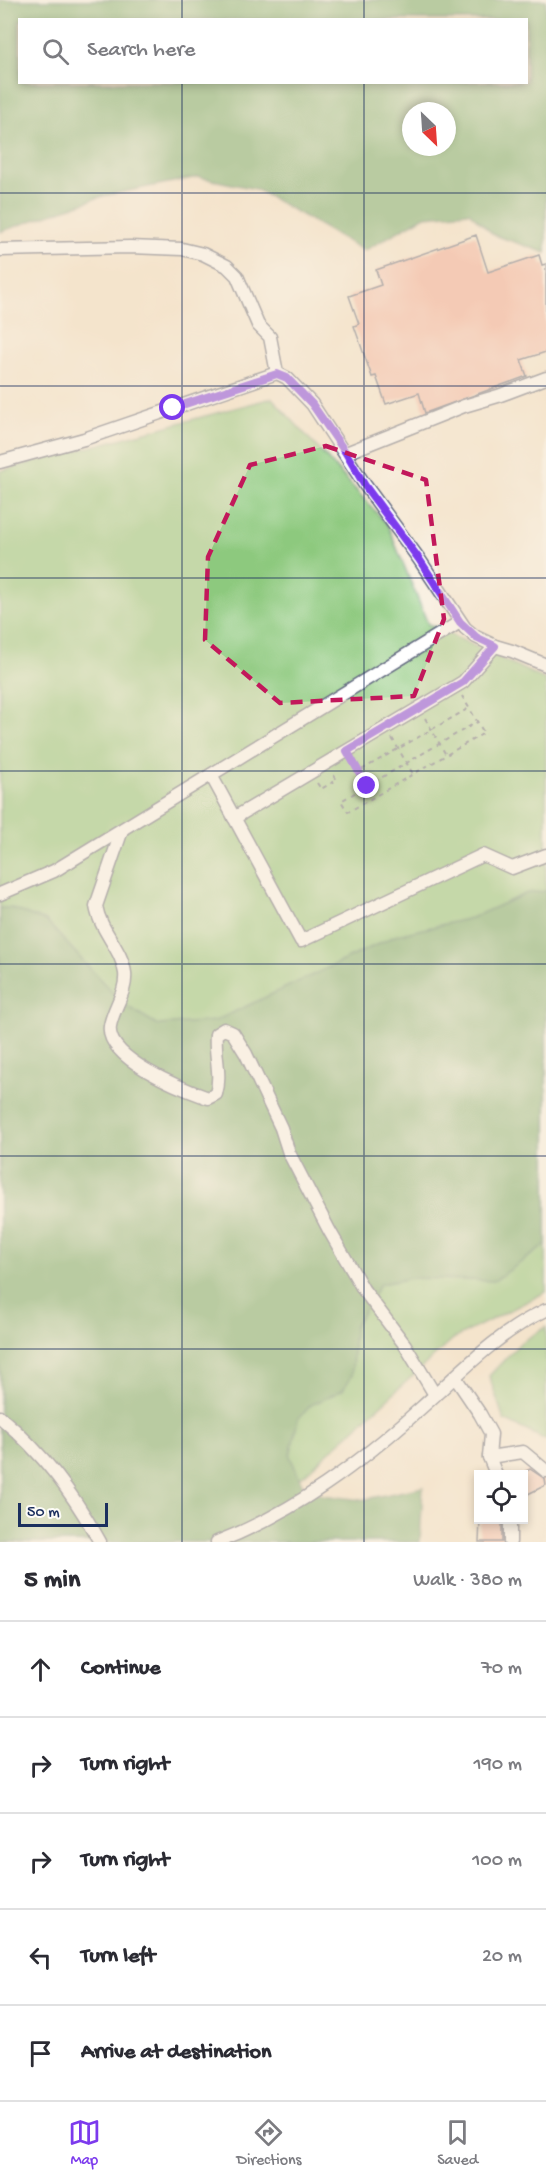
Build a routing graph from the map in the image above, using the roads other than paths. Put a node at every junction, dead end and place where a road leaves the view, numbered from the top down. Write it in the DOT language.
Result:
graph roads {
  1 [pos="0,250"];
  2 [pos="277,374"];
  3 [pos="546,378"];
  4 [pos="346,453"];
  5 [pos="0,462"];
  6 [pos="460,622"];
  7 [pos="495,646"];
  8 [pos="546,665"];
  9 [pos="212,775"];
  10 [pos="234,818"];
  11 [pos="122,830"];
  12 [pos="546,855"];
  13 [pos="0,894"];
  14 [pos="546,1310"];
  15 [pos="455,1377"];
  16 [pos="435,1395"];
  17 [pos="0,1417"];
  18 [pos="489,1456"];
  19 [pos="494,1470"];
  20 [pos="546,1471"];
  21 [pos="510,1524"];
  22 [pos="100,1542"];
  23 [pos="217,1542"];
  24 [pos="510,1542"];
  1 -- 2 [label="street"];
  2 -- 4 [label="street"];
  2 -- 5 [label="street"];
  3 -- 4 [label="street"];
  4 -- 6 [label="street"];
  6 -- 7 [label="street"];
  6 -- 9 [label="street"];
  7 -- 8 [label="street"];
  7 -- 10 [label="street"];
  9 -- 10 [label="street"];
  9 -- 11 [label="street"];
  10 -- 12 [label="street"];
  11 -- 13 [label="street"];
  11 -- 16 [label="street"];
  14 -- 15 [label="street"];
  15 -- 16 [label="street"];
  15 -- 18 [label="street"];
  16 -- 23 [label="street"];
  17 -- 22 [label="street"];
  18 -- 19 [label="street"];
  18 -- 20 [label="street"];
  21 -- 24 [label="street"];
}
